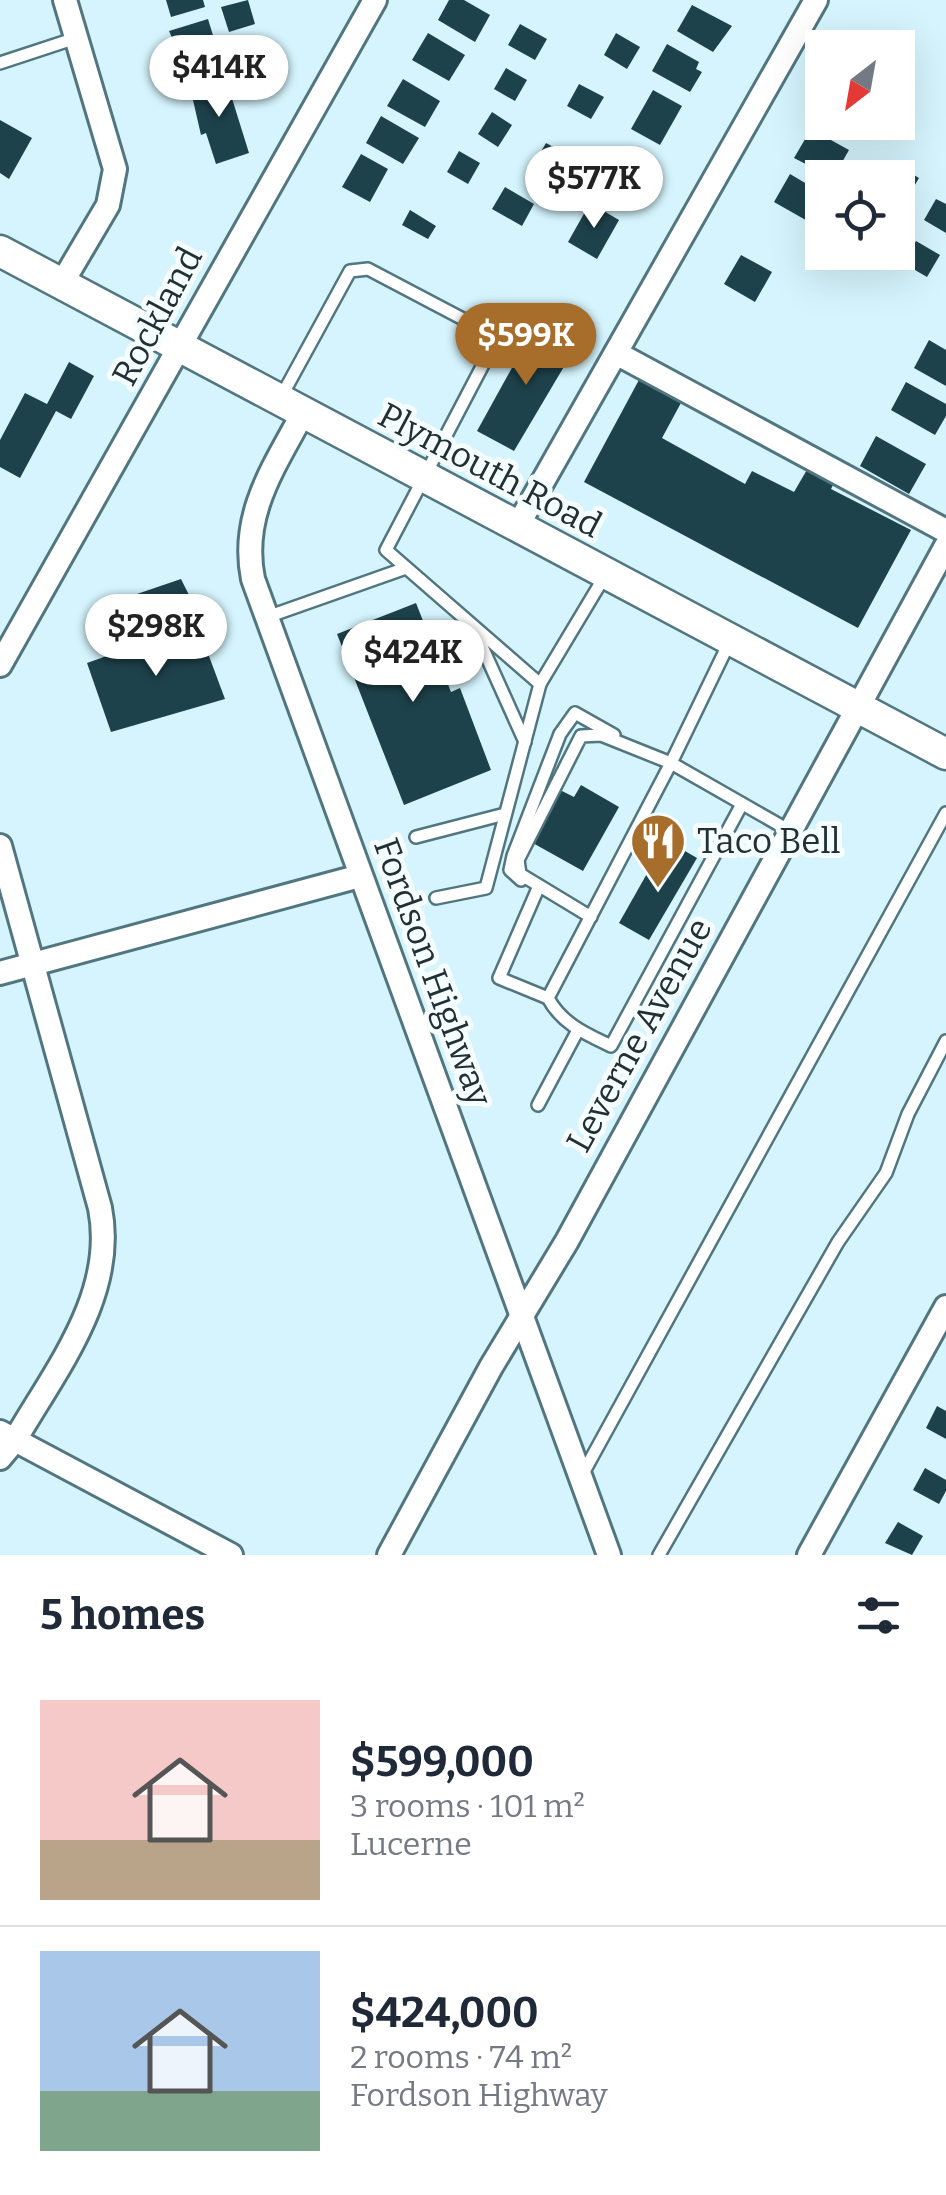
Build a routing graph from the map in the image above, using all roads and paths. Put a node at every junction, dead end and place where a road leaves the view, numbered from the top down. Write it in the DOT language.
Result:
graph roads {
  1 [pos="65,0"];
  2 [pos="375,0"];
  3 [pos="816,0"];
  4 [pos="76,38"];
  5 [pos="0,63"];
  6 [pos="0,251"];
  7 [pos="62,283"];
  8 [pos="181,347"];
  9 [pos="616,353"];
  10 [pos="291,407"];
  11 [pos="424,478"];
  12 [pos="517,527"];
  13 [pos="946,531"];
  14 [pos="946,546"];
  15 [pos="406,568"];
  16 [pos="606,574"];
  17 [pos="267,617"];
  18 [pos="472,625"];
  19 [pos="731,640"];
  20 [pos="0,666"];
  21 [pos="540,684"];
  22 [pos="858,707"];
  23 [pos="524,742"];
  24 [pos="630,747"];
  25 [pos="946,754"];
  26 [pos="671,763"];
  27 [pos="742,804"];
  28 [pos="946,813"];
  29 [pos="505,814"];
  30 [pos="790,831"];
  31 [pos="416,837"];
  32 [pos="0,846"];
  33 [pos="360,876"];
  34 [pos="534,883"];
  35 [pos="436,898"];
  36 [pos="591,917"];
  37 [pos="31,964"];
  38 [pos="0,972"];
  39 [pos="548,998"];
  40 [pos="578,1030"];
  41 [pos="946,1041"];
  42 [pos="538,1106"];
  43 [pos="946,1307"];
  44 [pos="522,1317"];
  45 [pos="5,1443"];
  46 [pos="580,1477"];
  47 [pos="232,1555"];
  48 [pos="389,1555"];
  49 [pos="609,1555"];
  50 [pos="659,1555"];
  51 [pos="809,1555"];
  1 -- 4 [label="street"];
  2 -- 8 [label="street, Rockland"];
  3 -- 9 [label="street"];
  4 -- 5 [label="lane"];
  4 -- 7 [label="street"];
  6 -- 7 [label="main road, Plymouth Road"];
  7 -- 8 [label="main road, Plymouth Road"];
  8 -- 10 [label="main road, Plymouth Road"];
  8 -- 20 [label="street, Rockland"];
  9 -- 12 [label="street"];
  9 -- 13 [label="street"];
  10 -- 11 [label="main road, Plymouth Road"];
  10 -- 11 [label="lane"];
  10 -- 17 [label="street, Fordson Highway"];
  11 -- 12 [label="main road, Plymouth Road"];
  11 -- 15 [label="lane"];
  12 -- 16 [label="main road, Plymouth Road"];
  14 -- 22 [label="street, Leverne Avenue"];
  15 -- 17 [label="lane"];
  15 -- 18 [label="lane"];
  16 -- 19 [label="main road, Plymouth Road"];
  16 -- 21 [label="lane"];
  17 -- 33 [label="street, Fordson Highway"];
  18 -- 21 [label="lane"];
  18 -- 23 [label="lane"];
  19 -- 22 [label="main road, Plymouth Road"];
  19 -- 26 [label="lane"];
  21 -- 23 [label="lane"];
  22 -- 25 [label="main road, Plymouth Road"];
  22 -- 30 [label="street, Leverne Avenue"];
  23 -- 29 [label="lane"];
  24 -- 26 [label="lane"];
  24 -- 34 [label="lane"];
  24 -- 34 [label="lane"];
  26 -- 27 [label="lane"];
  26 -- 36 [label="lane"];
  27 -- 30 [label="lane"];
  27 -- 40 [label="lane"];
  28 -- 46 [label="lane"];
  29 -- 31 [label="lane"];
  29 -- 35 [label="lane"];
  30 -- 44 [label="street, Leverne Avenue"];
  32 -- 37 [label="street"];
  33 -- 37 [label="street"];
  33 -- 44 [label="street, Fordson Highway"];
  34 -- 36 [label="lane"];
  34 -- 39 [label="lane"];
  36 -- 39 [label="lane"];
  37 -- 38 [label="street"];
  37 -- 45 [label="street"];
  39 -- 40 [label="lane"];
  40 -- 42 [label="lane"];
  41 -- 50 [label="lane"];
  43 -- 51 [label="street"];
  44 -- 46 [label="street, Fordson Highway"];
  44 -- 48 [label="street, Leverne Avenue"];
  45 -- 47 [label="street"];
  46 -- 49 [label="street, Fordson Highway"];
}
